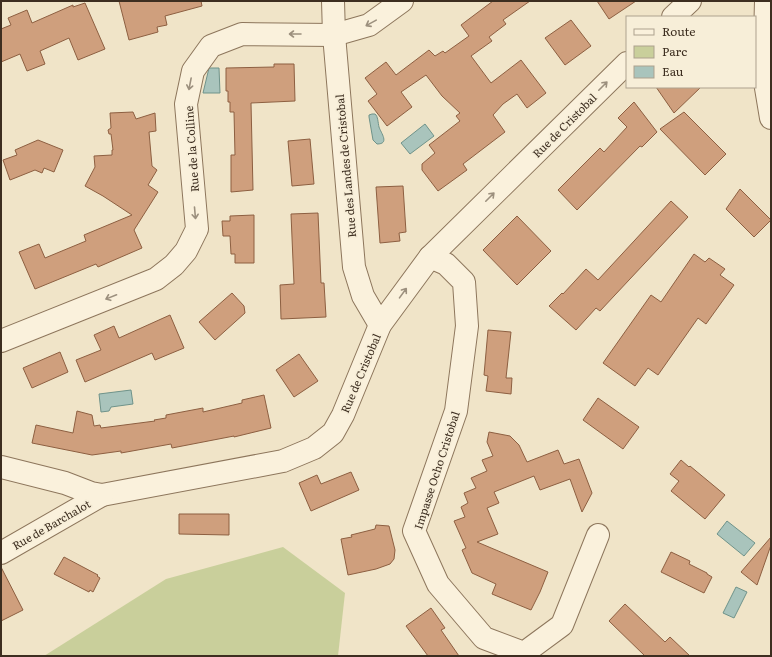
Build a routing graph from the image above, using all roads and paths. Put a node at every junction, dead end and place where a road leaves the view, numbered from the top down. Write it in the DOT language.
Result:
graph roads {
  1 [pos="333,1"];
  2 [pos="402,1"];
  3 [pos="690,1"];
  4 [pos="766,1"];
  5 [pos="674,16"];
  6 [pos="334,35"];
  7 [pos="626,64"];
  8 [pos="771,118"];
  9 [pos="430,257"];
  10 [pos="380,325"];
  11 [pos="1,341"];
  12 [pos="1,467"];
  13 [pos="102,494"];
  14 [pos="598,535"];
  15 [pos="1,553"];
  1 -- 6 [label="street, Rue des Landes de Cristobal"];
  2 -- 6 [label="street, Rue de la Colline, one-way"];
  3 -- 5 [label="street"];
  4 -- 8 [label="street"];
  6 -- 10 [label="street, Rue des Landes de Cristobal"];
  6 -- 11 [label="street, Rue de la Colline, one-way"];
  9 -- 7 [label="street, Rue de Cristobal, one-way"];
  10 -- 9 [label="street, Rue de Cristobal, one-way"];
  9 -- 14 [label="street, Impasse Ocho Cristobal"];
  10 -- 13 [label="street, Rue de Cristobal"];
  12 -- 13 [label="street, Rue de Cristobal"];
  13 -- 15 [label="street, Rue de Barchalot"];
}
